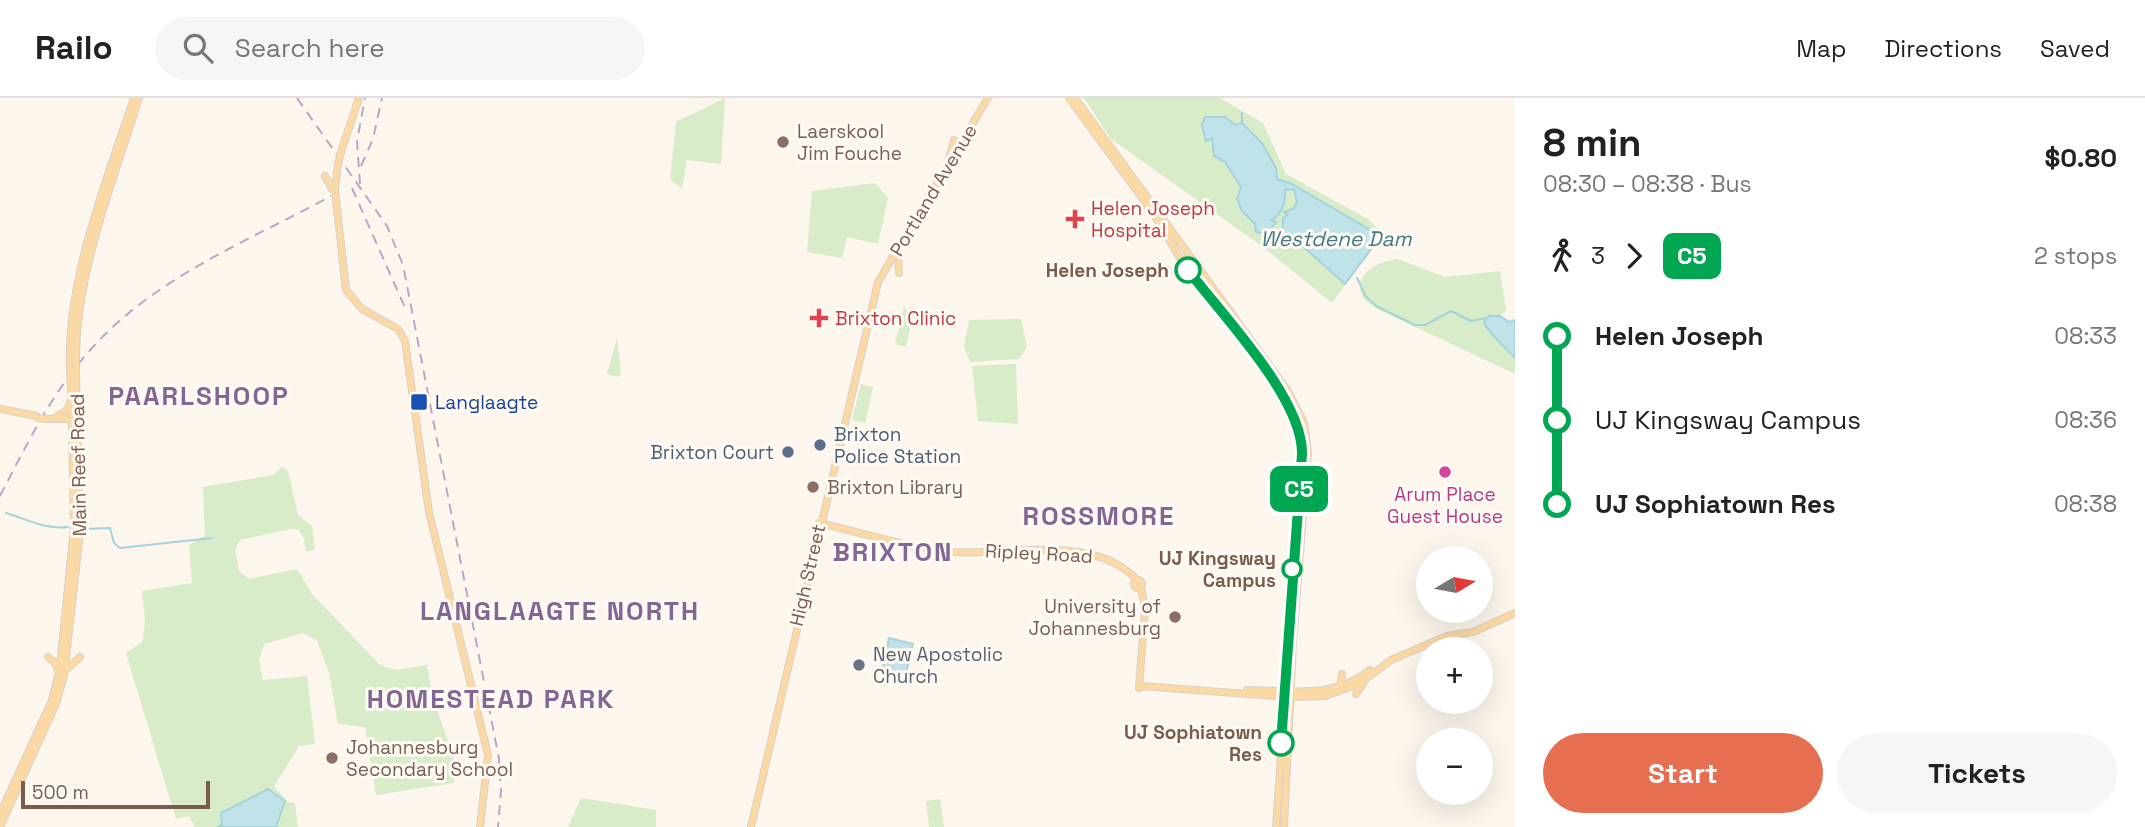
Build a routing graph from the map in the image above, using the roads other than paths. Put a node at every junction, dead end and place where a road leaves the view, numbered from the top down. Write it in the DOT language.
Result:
graph roads {
  1 [pos="137,98"];
  2 [pos="359,98"];
  3 [pos="986,98"];
  4 [pos="1069,98"];
  5 [pos="1075,98"];
  6 [pos="954,140"];
  7 [pos="949,159"];
  8 [pos="337,166"];
  9 [pos="338,218"];
  10 [pos="98,223"];
  11 [pos="903,241"];
  12 [pos="899,273"];
  13 [pos="876,282"];
  14 [pos="73,373"];
  15 [pos="72,399"];
  16 [pos="0,410"];
  17 [pos="75,417"];
  18 [pos="58,419"];
  19 [pos="73,437"];
  20 [pos="820,523"];
  21 [pos="1296,526"];
  22 [pos="1294,545"];
  23 [pos="1515,612"];
  24 [pos="64,634"];
  25 [pos="1446,634"];
  26 [pos="68,644"];
  27 [pos="65,672"];
  28 [pos="1342,674"];
  29 [pos="1371,675"];
  30 [pos="1289,677"];
  31 [pos="58,679"];
  32 [pos="1343,689"];
  33 [pos="1271,693"];
  34 [pos="1289,694"];
  35 [pos="1306,695"];
  36 [pos="1292,710"];
  37 [pos="1283,711"];
  38 [pos="0,814"];
  39 [pos="0,827"];
  40 [pos="480,827"];
  41 [pos="750,827"];
  42 [pos="1276,827"];
  43 [pos="1284,827"];
  1 -- 10 [label="main road, Main Reef Road"];
  2 -- 8 [label="main road, bridge"];
  3 -- 7 [label="main road, Portland Avenue"];
  3 -- 11 [label="main road, Portland Avenue"];
  4 -- 21 [label="main road"];
  5 -- 30 [label="main road"];
  6 -- 7 [label="main road"];
  7 -- 13 [label="main road, Portland Avenue"];
  8 -- 9 [label="main road"];
  8 -- 9 [label="main road"];
  9 -- 40 [label="main road"];
  10 -- 14 [label="main road, Main Reef Road, bridge"];
  10 -- 14 [label="main road, Main Reef Road"];
  11 -- 12 [label="main road"];
  11 -- 13 [label="main road, Portland Avenue"];
  13 -- 20 [label="main road, High Street"];
  14 -- 15 [label="main road, Main Reef Road, bridge"];
  14 -- 17 [label="main road, Main Reef Road"];
  15 -- 17 [label="main road, Main Reef Road"];
  15 -- 18 [label="main road"];
  16 -- 18 [label="main road, bridge"];
  17 -- 18 [label="main road"];
  17 -- 19 [label="main road, Main Reef Road"];
  17 -- 26 [label="main road, Main Reef Road"];
  18 -- 19 [label="main road"];
  19 -- 24 [label="main road, Main Reef Road"];
  20 -- 33 [label="main road, Ripley Road"];
  20 -- 41 [label="main road, High Street"];
  21 -- 22 [label="main road"];
  21 -- 22 [label="main road"];
  22 -- 30 [label="main road"];
  23 -- 25 [label="main road"];
  24 -- 31 [label="main road, Main Reef Road"];
  24 -- 31 [label="main road"];
  25 -- 29 [label="main road"];
  25 -- 32 [label="main road"];
  26 -- 27 [label="main road, Main Reef Road"];
  26 -- 27 [label="main road"];
  27 -- 39 [label="main road, Main Reef Road"];
  28 -- 32 [label="main road"];
  29 -- 32 [label="main road"];
  29 -- 32 [label="main road"];
  30 -- 33 [label="main road"];
  30 -- 34 [label="main road"];
  30 -- 35 [label="main road"];
  31 -- 38 [label="main road, Main Reef Road"];
  32 -- 35 [label="main road"];
  32 -- 35 [label="main road"];
  33 -- 34 [label="main road"];
  33 -- 37 [label="main road"];
  34 -- 35 [label="main road"];
  34 -- 36 [label="main road"];
  34 -- 37 [label="main road"];
  35 -- 36 [label="main road"];
  36 -- 43 [label="main road"];
  37 -- 42 [label="main road"];
}
